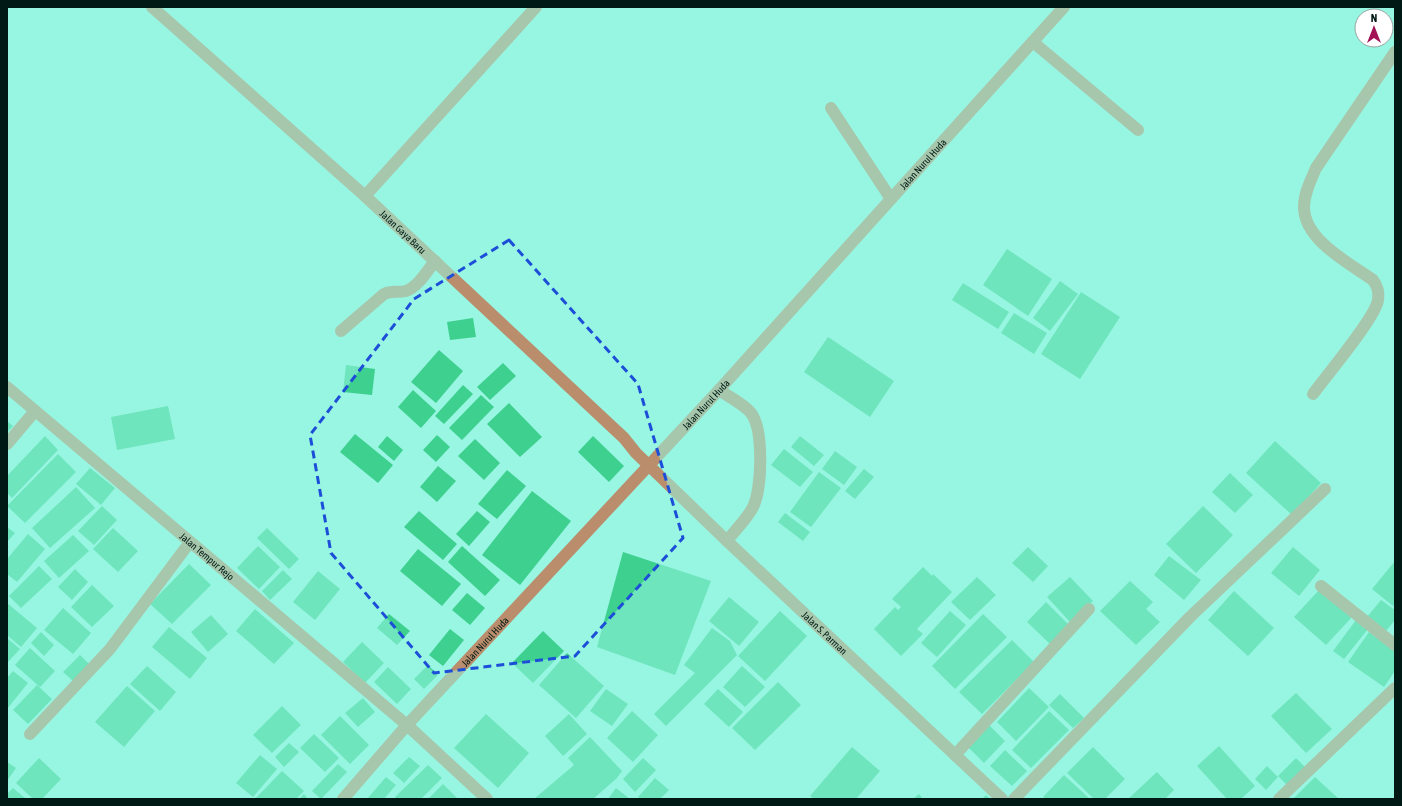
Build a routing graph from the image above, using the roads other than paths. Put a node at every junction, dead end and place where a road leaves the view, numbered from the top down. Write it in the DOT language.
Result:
graph roads {
  1 [pos="152,7"];
  2 [pos="536,7"];
  3 [pos="1064,7"];
  4 [pos="1033,42"];
  5 [pos="1395,52"];
  6 [pos="831,108"];
  7 [pos="1138,130"];
  8 [pos="365,196"];
  9 [pos="891,199"];
  10 [pos="435,261"];
  11 [pos="341,331"];
  12 [pos="7,387"];
  13 [pos="719,390"];
  14 [pos="1313,394"];
  15 [pos="35,411"];
  16 [pos="7,444"];
  17 [pos="648,464"];
  18 [pos="1325,489"];
  19 [pos="727,541"];
  20 [pos="190,542"];
  21 [pos="1321,586"];
  22 [pos="1089,609"];
  23 [pos="1395,645"];
  24 [pos="1395,688"];
  25 [pos="407,725"];
  26 [pos="30,734"];
  27 [pos="955,755"];
  28 [pos="346,798"];
  29 [pos="487,799"];
  30 [pos="1002,799"];
  31 [pos="1014,799"];
  32 [pos="1279,799"];
  1 -- 8 [label="street, Jalan Gaya Baru"];
  2 -- 8 [label="street"];
  3 -- 4 [label="street, Jalan Nurul Huda"];
  4 -- 7 [label="street"];
  4 -- 9 [label="street, Jalan Nurul Huda"];
  5 -- 14 [label="street"];
  6 -- 9 [label="street"];
  8 -- 10 [label="street, Jalan Gaya Baru"];
  9 -- 13 [label="street, Jalan Nurul Huda"];
  10 -- 11 [label="street"];
  10 -- 17 [label="street, Jalan Gaya Baru"];
  12 -- 15 [label="street, Jalan Tempur Rejo"];
  13 -- 17 [label="street, Jalan Nurul Huda"];
  13 -- 19 [label="street"];
  15 -- 16 [label="street"];
  15 -- 20 [label="street, Jalan Tempur Rejo"];
  17 -- 19 [label="street, Jalan S. Parman"];
  17 -- 25 [label="street, Jalan Nurul Huda"];
  18 -- 31 [label="street"];
  19 -- 27 [label="street, Jalan S. Parman"];
  20 -- 25 [label="street, Jalan Tempur Rejo"];
  20 -- 26 [label="street"];
  21 -- 23 [label="street"];
  22 -- 27 [label="street"];
  24 -- 32 [label="street"];
  25 -- 28 [label="street, Jalan Nurul Huda"];
  25 -- 29 [label="street, Jalan Tempur Rejo"];
  27 -- 30 [label="street, Jalan S. Parman"];
}
